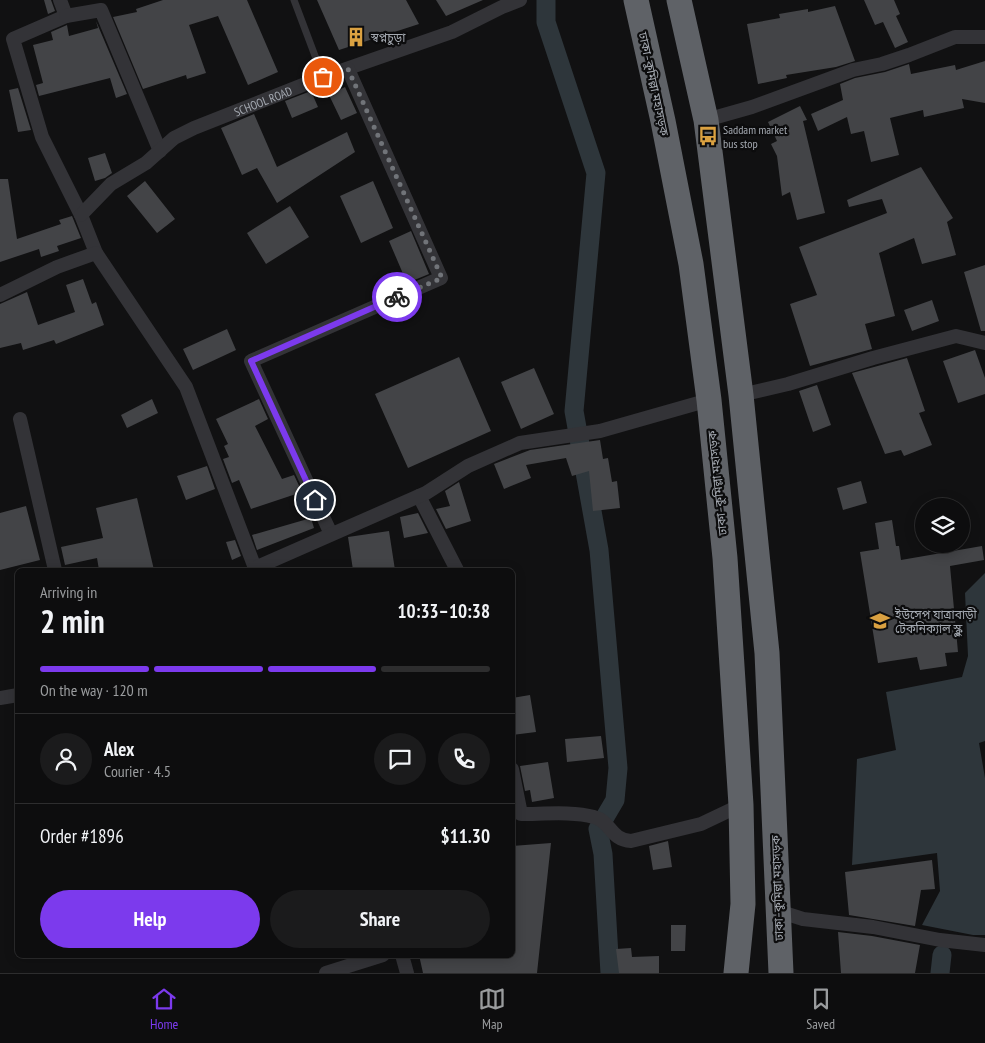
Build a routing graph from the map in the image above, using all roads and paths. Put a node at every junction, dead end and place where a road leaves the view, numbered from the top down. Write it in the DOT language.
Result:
graph roads {
  1 [pos="60,0"];
  2 [pos="294,0"];
  3 [pos="520,0"];
  4 [pos="636,0"];
  5 [pos="679,0"];
  6 [pos="66,16"];
  7 [pos="985,37"];
  8 [pos="348,69"];
  9 [pos="323,77"];
  10 [pos="706,120"];
  11 [pos="160,151"];
  12 [pos="81,215"];
  13 [pos="96,253"];
  14 [pos="0,295"];
  15 [pos="985,343"];
  16 [pos="741,395"];
  17 [pos="709,400"];
  18 [pos="20,419"];
  19 [pos="419,496"];
  20 [pos="331,534"];
  21 [pos="55,568"];
  22 [pos="255,568"];
  23 [pos="257,568"];
  24 [pos="456,568"];
  25 [pos="15,696"];
  26 [pos="0,698"];
  27 [pos="515,784"];
  28 [pos="741,805"];
  29 [pos="778,911"];
  30 [pos="985,945"];
  31 [pos="374,958"];
  32 [pos="403,958"];
  33 [pos="326,973"];
  34 [pos="407,973"];
  35 [pos="736,973"];
  36 [pos="781,973"];
  1 -- 6 [label="street"];
  2 -- 9 [label="lane"];
  3 -- 8 [label="street, SCHOOL ROAD"];
  4 -- 17 [label="highway, ঢাকা–কুমিল্লা মহাসড়ক"];
  5 -- 10 [label="highway, ঢাকা–কুমিল্লা মহাসড়ক"];
  6 -- 11 [label="street"];
  6 -- 12 [label="street"];
  7 -- 10 [label="street"];
  8 -- 9 [label="street, SCHOOL ROAD"];
  8 -- 20 [label="street"];
  9 -- 11 [label="street, SCHOOL ROAD"];
  10 -- 16 [label="highway, ঢাকা–কুমিল্লা মহাসড়ক"];
  11 -- 12 [label="street, SCHOOL ROAD"];
  12 -- 13 [label="street"];
  13 -- 14 [label="street"];
  13 -- 22 [label="street"];
  15 -- 16 [label="street"];
  16 -- 29 [label="highway, ঢাকা–কুমিল্লা মহাসড়ক"];
  17 -- 19 [label="street"];
  17 -- 28 [label="highway, ঢাকা–কুমিল্লা মহাসড়ক"];
  18 -- 21 [label="street"];
  19 -- 20 [label="street"];
  19 -- 24 [label="street"];
  20 -- 23 [label="street"];
  25 -- 26 [label="street"];
  27 -- 28 [label="street"];
  28 -- 35 [label="highway, ঢাকা–কুমিল্লা মহাসড়ক"];
  29 -- 30 [label="street"];
  29 -- 36 [label="highway, ঢাকা–কুমিল্লা মহাসড়ক"];
  31 -- 33 [label="street"];
  32 -- 34 [label="street"];
}
